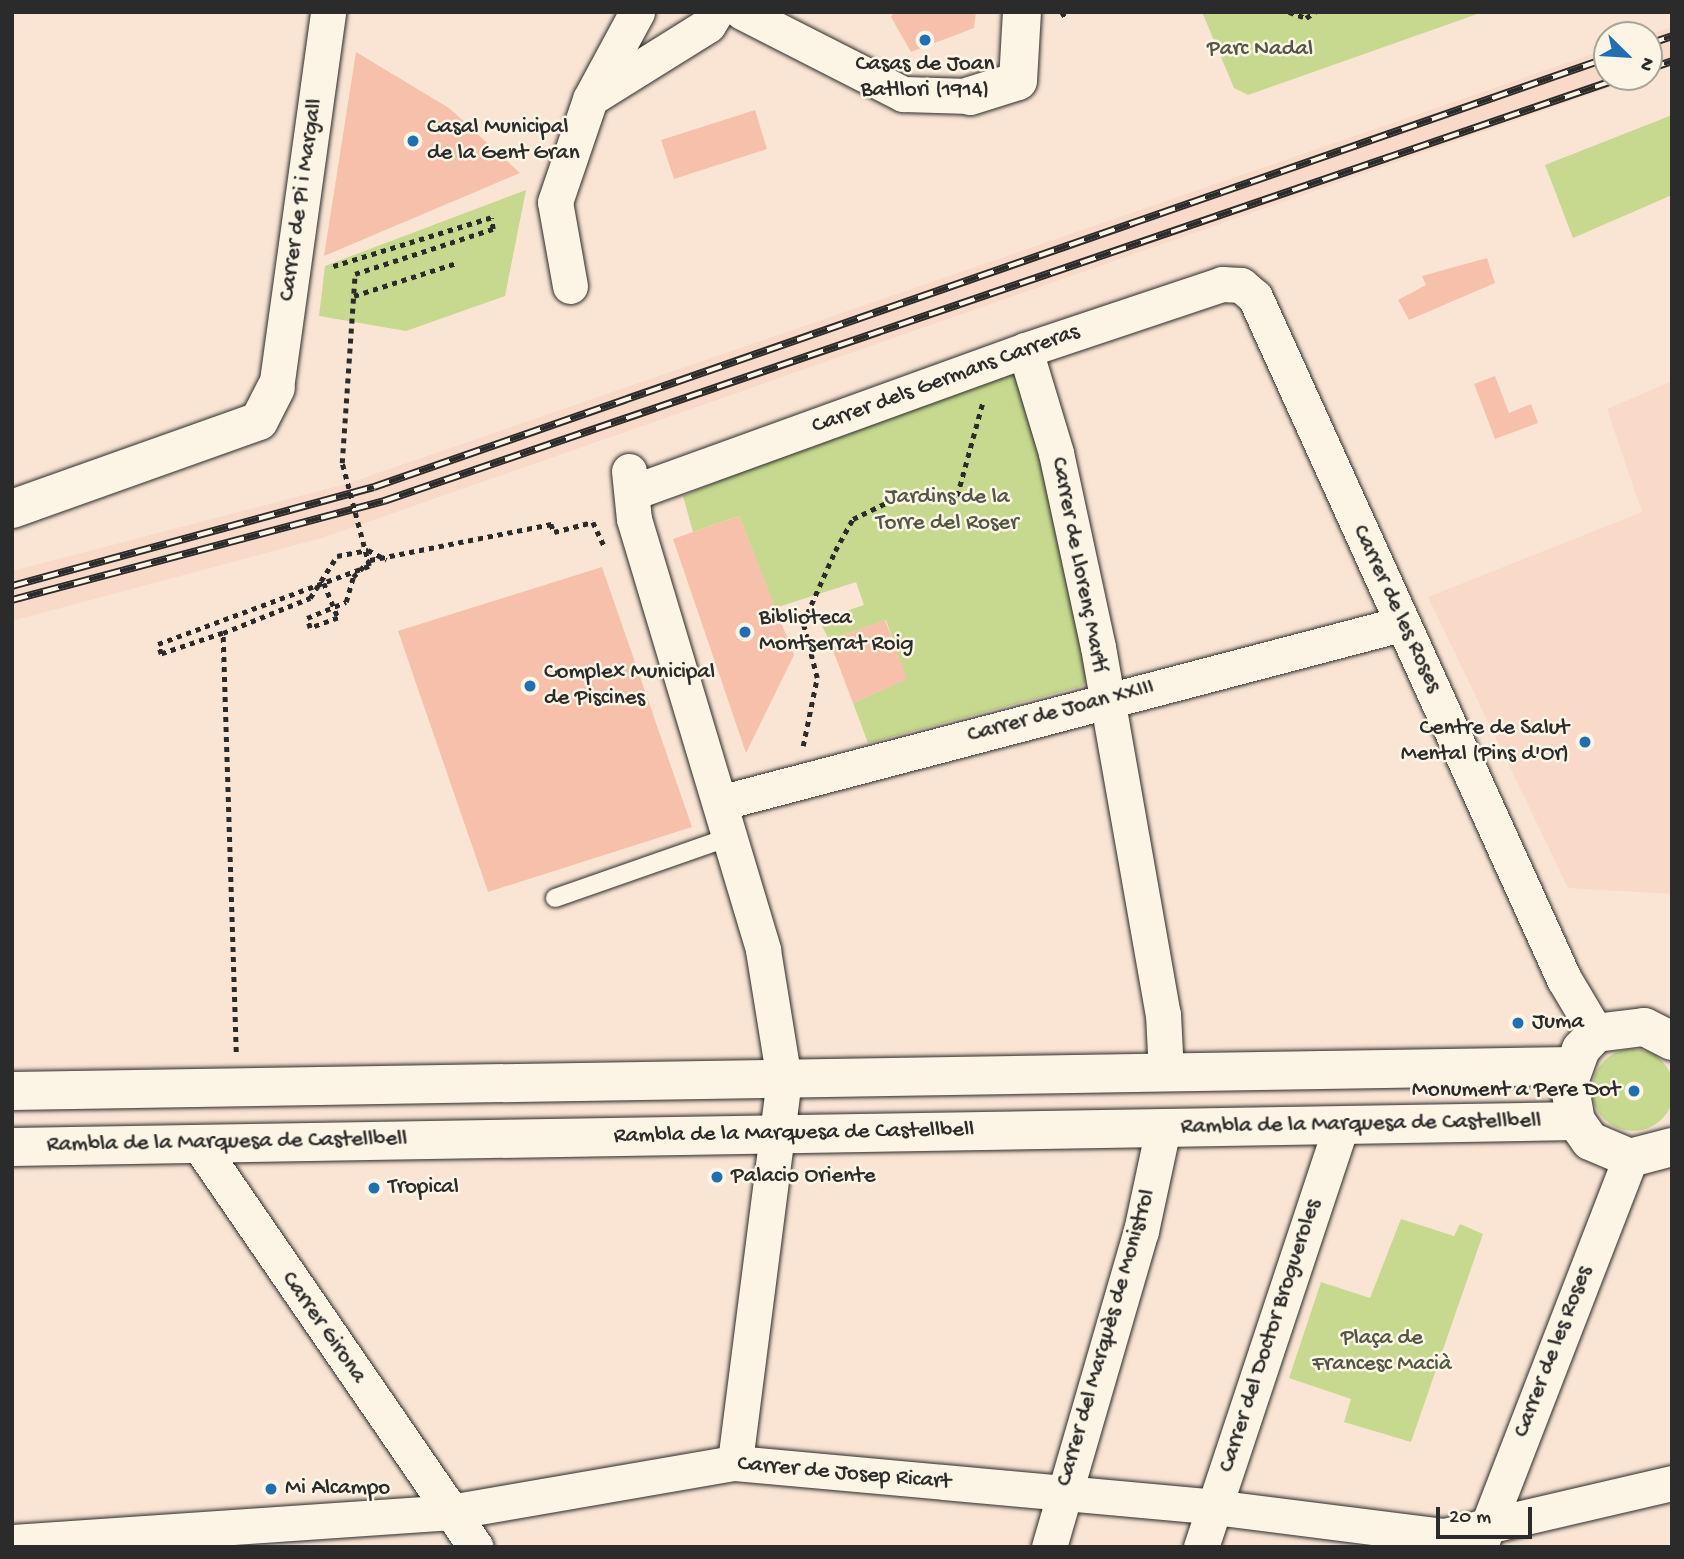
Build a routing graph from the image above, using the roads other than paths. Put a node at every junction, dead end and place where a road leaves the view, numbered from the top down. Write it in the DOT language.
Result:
graph roads {
  1 [pos="328,12"];
  2 [pos="637,12"];
  3 [pos="716,12"];
  4 [pos="741,12"];
  5 [pos="1022,12"];
  6 [pos="970,96"];
  7 [pos="590,99"];
  8 [pos="570,286"];
  9 [pos="1255,297"];
  10 [pos="1025,350"];
  11 [pos="276,388"];
  12 [pos="12,509"];
  13 [pos="1401,624"];
  14 [pos="1104,701"];
  15 [pos="723,802"];
  16 [pos="732,836"];
  17 [pos="555,898"];
  18 [pos="1596,1033"];
  19 [pos="1672,1041"];
  20 [pos="1574,1066"];
  21 [pos="1166,1073"];
  22 [pos="784,1079"];
  23 [pos="12,1091"];
  24 [pos="1576,1121"];
  25 [pos="1341,1125"];
  26 [pos="1163,1128"];
  27 [pos="778,1135"];
  28 [pos="198,1143"];
  29 [pos="12,1146"];
  30 [pos="1672,1147"];
  31 [pos="1630,1158"];
  32 [pos="734,1463"];
  33 [pos="1672,1483"];
  34 [pos="1063,1493"];
  35 [pos="1214,1507"];
  36 [pos="450,1512"];
  37 [pos="1483,1537"];
  38 [pos="12,1542"];
  39 [pos="476,1547"];
  40 [pos="1049,1547"];
  41 [pos="1201,1547"];
  1 -- 11 [label="street, Carrer de Pi i Margall"];
  2 -- 7 [label="street"];
  3 -- 7 [label="street"];
  4 -- 6 [label="street"];
  5 -- 6 [label="street"];
  7 -- 8 [label="street"];
  9 -- 10 [label="street, Carrer dels Germans Carreras"];
  9 -- 13 [label="street, Carrer de les Roses"];
  10 -- 14 [label="street, Carrer de Llorenç Martí"];
  10 -- 15 [label="street, Carrer dels Germans Carreras"];
  11 -- 12 [label="street"];
  13 -- 14 [label="street, Carrer de Joan XXIII"];
  13 -- 18 [label="street, Carrer de les Roses"];
  14 -- 15 [label="street, Carrer de Joan XXIII"];
  14 -- 21 [label="street, Carrer de Llorenç Martí"];
  15 -- 16 [label="street"];
  16 -- 17 [label="lane"];
  16 -- 22 [label="street"];
  18 -- 19 [label="street"];
  18 -- 20 [label="street"];
  20 -- 21 [label="street"];
  20 -- 24 [label="street"];
  21 -- 22 [label="street"];
  22 -- 23 [label="street"];
  22 -- 27 [label="street"];
  24 -- 25 [label="street, Rambla de la Marquesa de Castellbell"];
  24 -- 31 [label="street"];
  25 -- 26 [label="street, Rambla de la Marquesa de Castellbell"];
  25 -- 35 [label="street, Carrer del Doctor Brogueroles"];
  26 -- 27 [label="street, Rambla de la Marquesa de Castellbell"];
  26 -- 34 [label="street, Carrer del Marquès de Monistrol"];
  27 -- 28 [label="street, Rambla de la Marquesa de Castellbell"];
  27 -- 32 [label="street"];
  28 -- 29 [label="street, Rambla de la Marquesa de Castellbell"];
  28 -- 36 [label="street, Carrer Girona"];
  30 -- 31 [label="street"];
  31 -- 37 [label="street, Carrer de les Roses"];
  32 -- 34 [label="street, Carrer de Josep Ricart"];
  32 -- 36 [label="street, Carrer de Josep Ricart"];
  33 -- 37 [label="street, Carrer de Josep Ricart"];
  34 -- 35 [label="street, Carrer de Josep Ricart"];
  34 -- 40 [label="street, Carrer del Marquès de Monistrol"];
  35 -- 37 [label="street, Carrer de Josep Ricart"];
  35 -- 41 [label="street, Carrer del Doctor Brogueroles"];
  36 -- 38 [label="street, Carrer de Josep Ricart"];
  36 -- 39 [label="street, Carrer Girona"];
}
